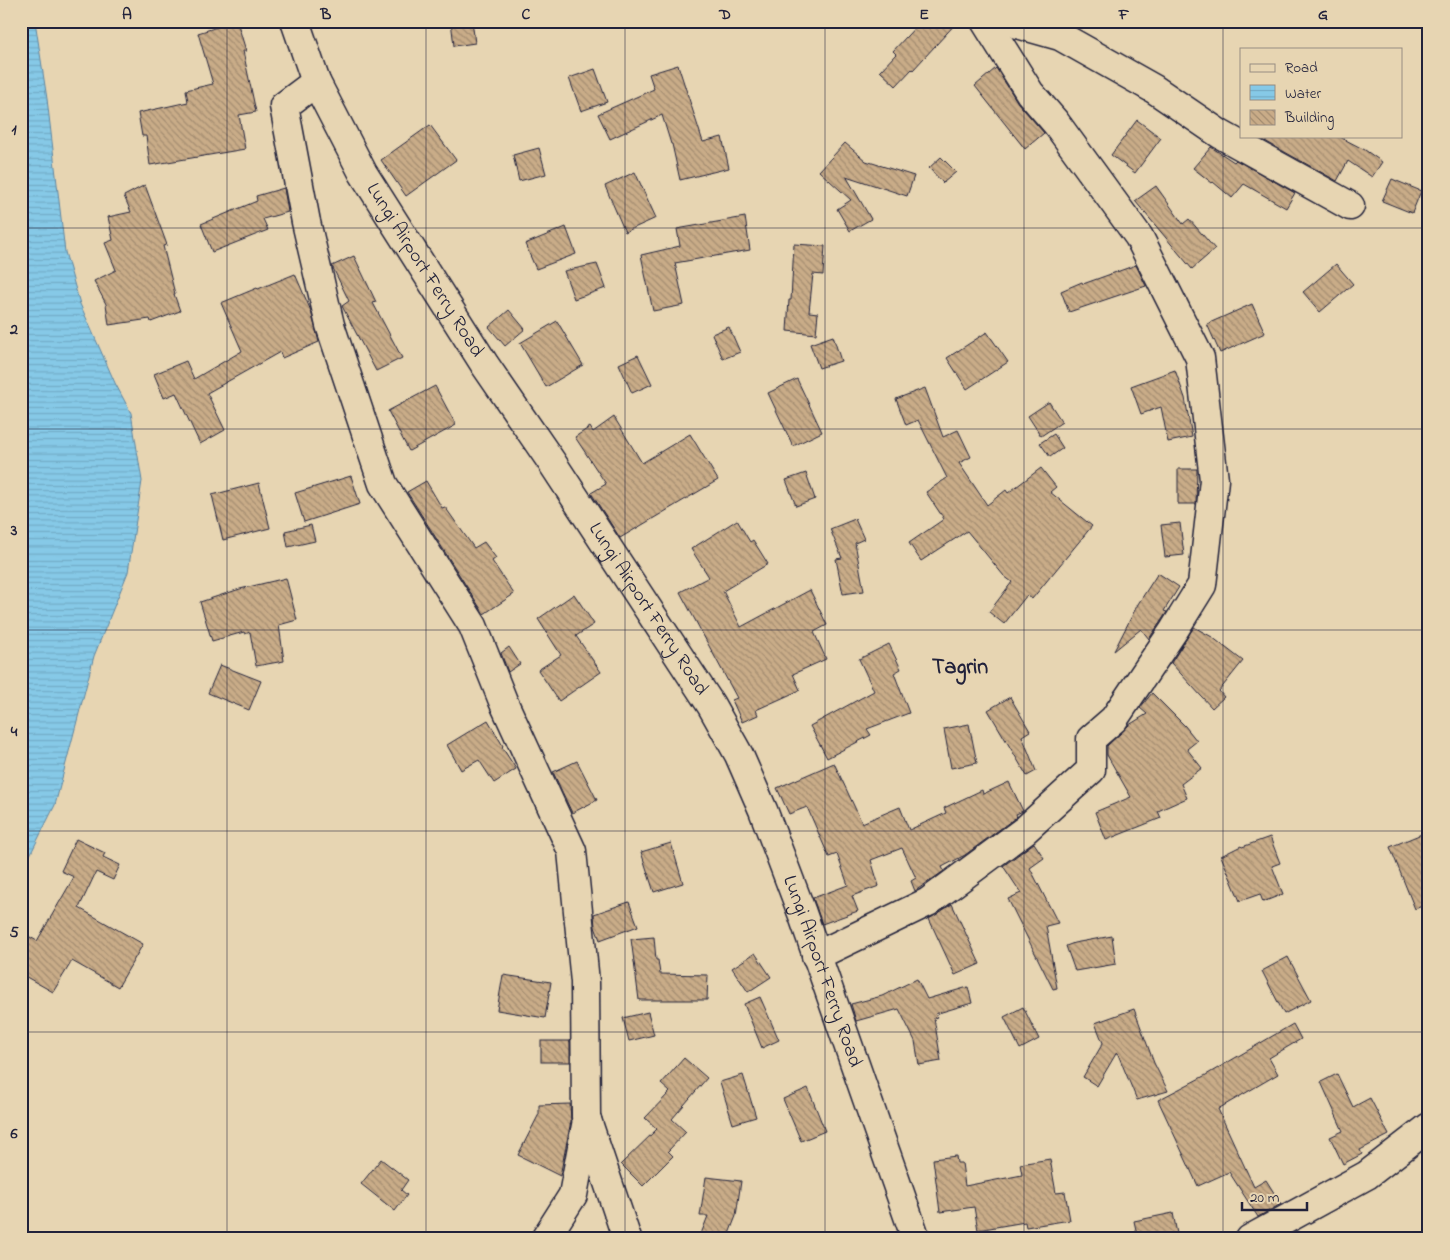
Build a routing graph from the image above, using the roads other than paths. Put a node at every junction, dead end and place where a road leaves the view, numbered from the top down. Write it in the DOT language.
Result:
graph roads {
  1 [pos="295,21"];
  2 [pos="986,21"];
  3 [pos="1007,21"];
  4 [pos="316,82"];
  5 [pos="1350,206"];
  6 [pos="816,956"];
  7 [pos="587,1118"];
  8 [pos="1429,1127"];
  9 [pos="545,1239"];
  10 [pos="627,1239"];
  11 [pos="916,1239"];
  12 [pos="1250,1239"];
  1 -- 4 [label="street, Lungi Airport Ferry Road"];
  2 -- 6 [label="street"];
  3 -- 5 [label="street"];
  4 -- 6 [label="street, Lungi Airport Ferry Road"];
  4 -- 7 [label="street"];
  6 -- 11 [label="street, Lungi Airport Ferry Road"];
  7 -- 9 [label="street"];
  7 -- 10 [label="street"];
  8 -- 12 [label="street"];
}
